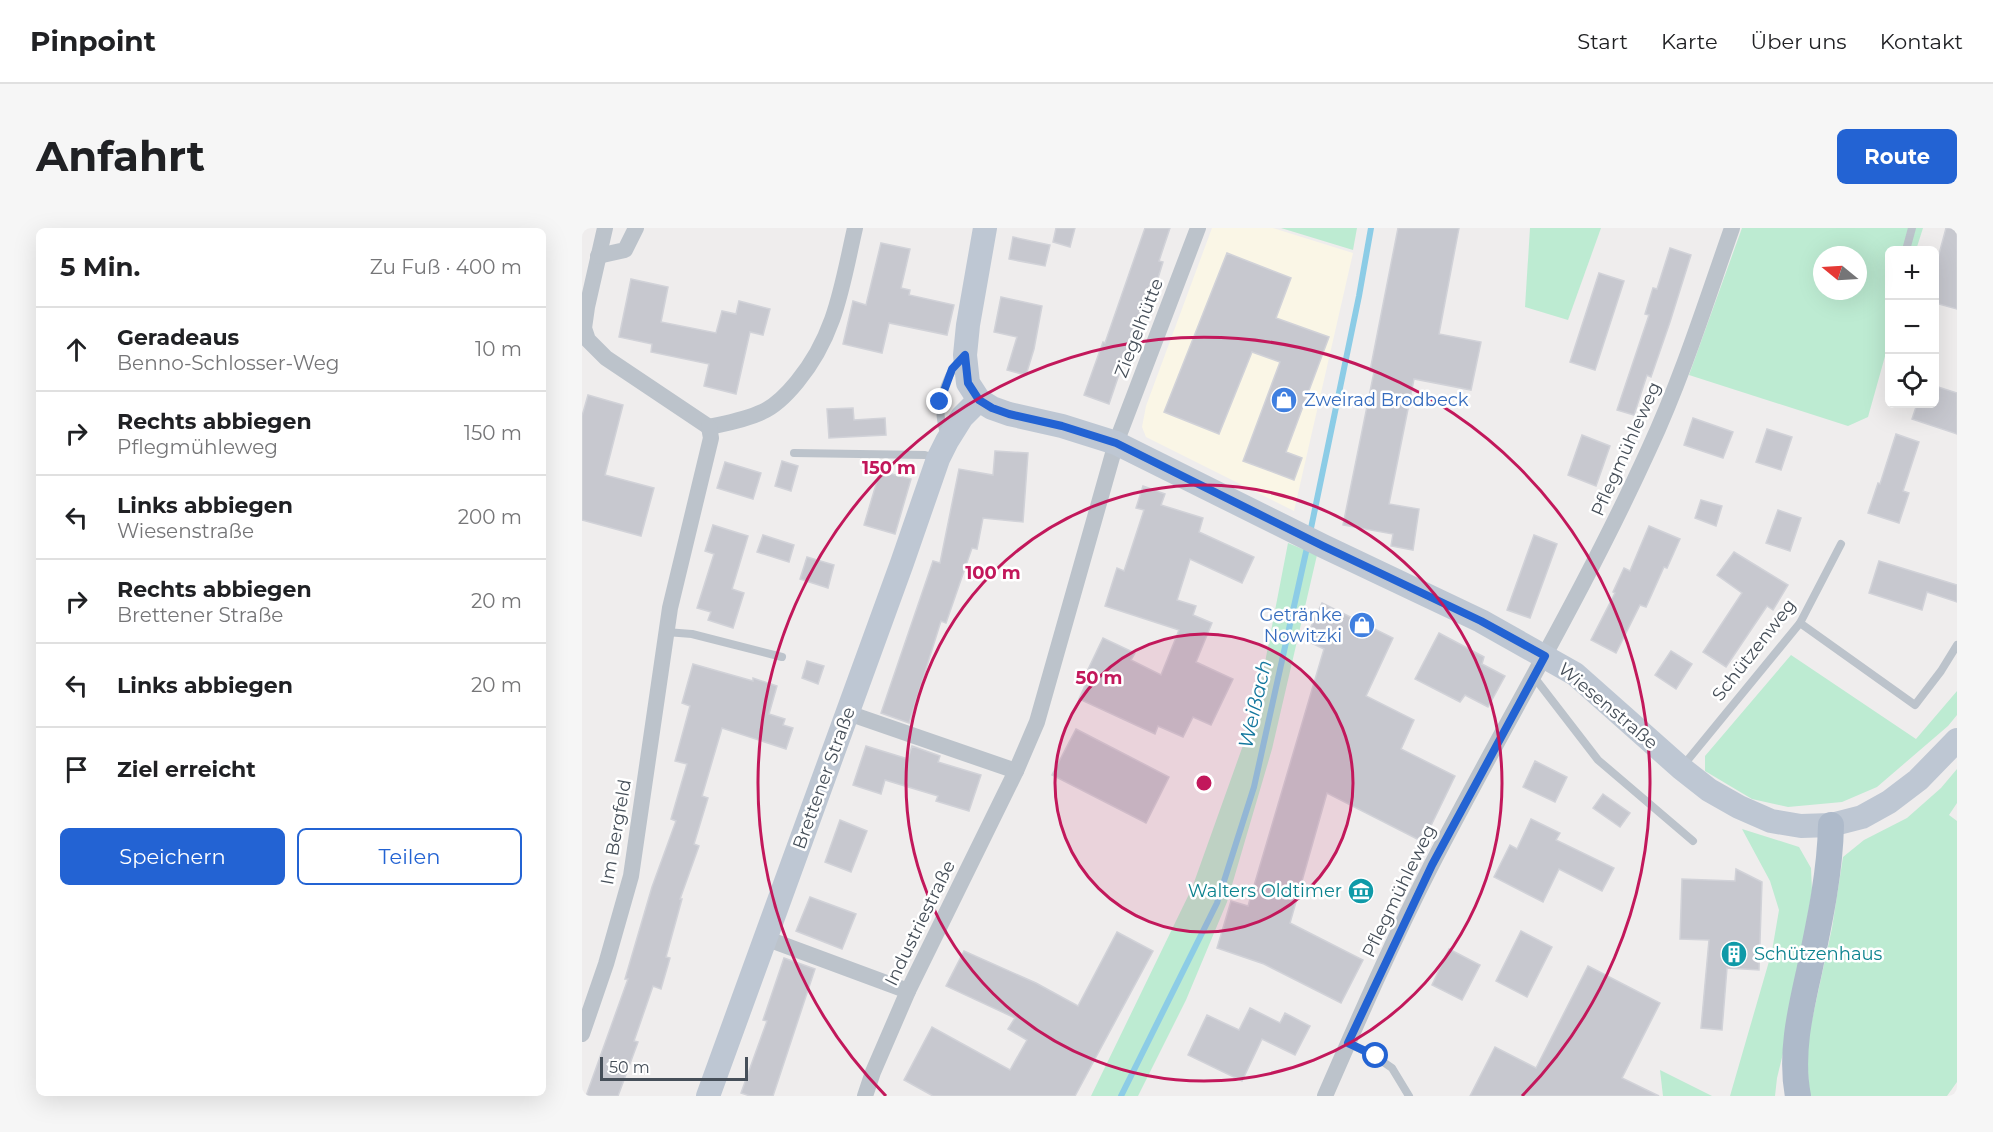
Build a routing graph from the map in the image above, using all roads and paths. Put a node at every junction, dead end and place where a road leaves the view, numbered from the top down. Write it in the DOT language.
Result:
graph roads {
  1 [pos="605,228"];
  2 [pos="636,228"];
  3 [pos="855,228"];
  4 [pos="985,228"];
  5 [pos="1198,228"];
  6 [pos="1732,228"];
  7 [pos="1912,228"];
  8 [pos="1907,246"];
  9 [pos="598,256"];
  10 [pos="965,355"];
  11 [pos="979,400"];
  12 [pos="709,427"];
  13 [pos="1116,443"];
  14 [pos="942,450"];
  15 [pos="794,453"];
  16 [pos="1841,544"];
  17 [pos="1800,623"];
  18 [pos="666,632"];
  19 [pos="1957,645"];
  20 [pos="782,657"];
  21 [pos="1540,666"];
  22 [pos="848,713"];
  23 [pos="1957,740"];
  24 [pos="1681,768"];
  25 [pos="1016,771"];
  26 [pos="1831,825"];
  27 [pos="1693,841"];
  28 [pos="765,938"];
  29 [pos="908,991"];
  30 [pos="582,1034"];
  31 [pos="1348,1043"];
  32 [pos="708,1096"];
  33 [pos="865,1096"];
  34 [pos="1324,1096"];
  35 [pos="1409,1096"];
  36 [pos="1798,1096"];
  1 -- 9 [label="street"];
  2 -- 9 [label="street"];
  3 -- 12 [label="street"];
  4 -- 10 [label="street"];
  5 -- 13 [label="street, Ziegelhütte"];
  6 -- 21 [label="street, Pflegmühleweg"];
  7 -- 8 [label="lane"];
  9 -- 12 [label="street"];
  10 -- 11 [label="street"];
  10 -- 14 [label="lane"];
  11 -- 13 [label="street, Wiesenstraße"];
  11 -- 14 [label="street, Brettener Straße"];
  12 -- 18 [label="street, Im Bergfeld"];
  13 -- 21 [label="street, Wiesenstraße"];
  13 -- 25 [label="street, Industriestraße"];
  14 -- 15 [label="lane"];
  14 -- 22 [label="street, Brettener Straße"];
  16 -- 17 [label="lane, Schützenweg"];
  17 -- 19 [label="lane"];
  17 -- 24 [label="lane, Schützenweg"];
  18 -- 20 [label="lane"];
  18 -- 30 [label="street, Im Bergfeld"];
  21 -- 24 [label="street, Wiesenstraße"];
  21 -- 27 [label="lane"];
  21 -- 31 [label="street, Pflegmühleweg"];
  22 -- 25 [label="street"];
  22 -- 28 [label="street, Brettener Straße"];
  23 -- 26 [label="street, Wiesenstraße"];
  24 -- 26 [label="street, Wiesenstraße"];
  25 -- 29 [label="street, Industriestraße"];
  26 -- 36 [label="main road"];
  28 -- 29 [label="street"];
  28 -- 32 [label="street, Brettener Straße"];
  29 -- 33 [label="street, Industriestraße"];
  31 -- 34 [label="street, Pflegmühleweg"];
  31 -- 35 [label="lane"];
}
